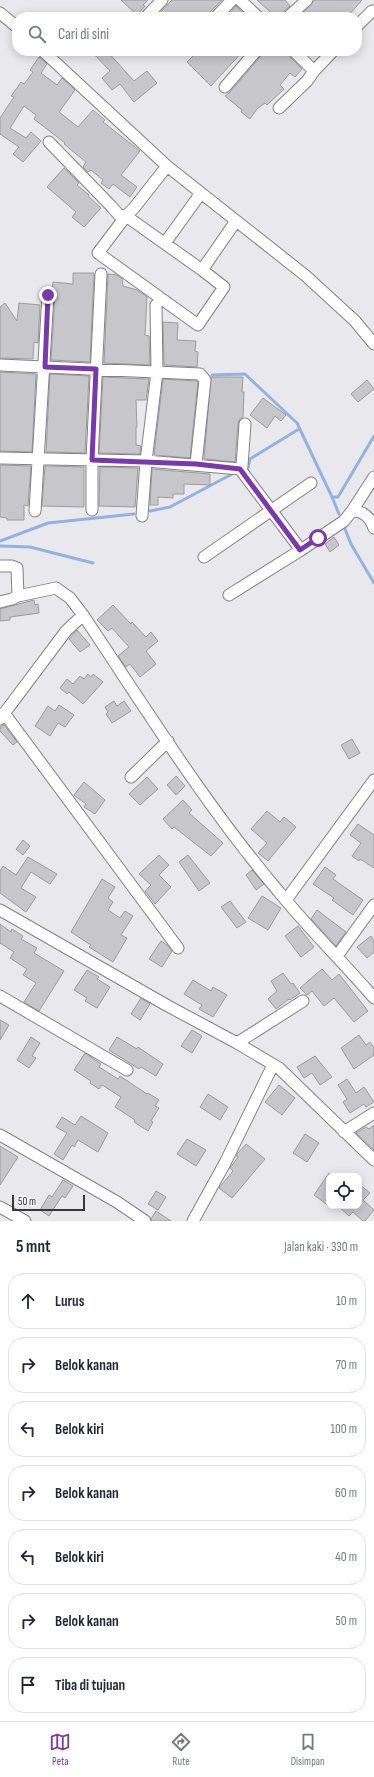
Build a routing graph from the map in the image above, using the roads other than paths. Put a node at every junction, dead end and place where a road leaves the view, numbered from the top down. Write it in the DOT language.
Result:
graph roads {
  1 [pos="162,0"];
  2 [pos="232,0"];
  3 [pos="240,0"];
  4 [pos="307,0"];
  5 [pos="372,11"];
  6 [pos="151,12"];
  7 [pos="221,12"];
  8 [pos="253,12"];
  9 [pos="294,12"];
  10 [pos="0,13"];
  11 [pos="362,21"];
  12 [pos="12,23"];
  13 [pos="48,56"];
  14 [pos="252,56"];
  15 [pos="299,56"];
  16 [pos="328,56"];
  17 [pos="314,71"];
  18 [pos="225,87"];
  19 [pos="279,108"];
  20 [pos="49,142"];
  21 [pos="167,166"];
  22 [pos="201,193"];
  23 [pos="126,216"];
  24 [pos="236,221"];
  25 [pos="165,243"];
  26 [pos="202,270"];
  27 [pos="101,274"];
  28 [pos="48,295"];
  29 [pos="156,305"];
  30 [pos="374,344"];
  31 [pos="0,365"];
  32 [pos="45,367"];
  33 [pos="96,369"];
  34 [pos="157,372"];
  35 [pos="245,424"];
  36 [pos="0,458"];
  37 [pos="38,459"];
  38 [pos="92,460"];
  39 [pos="146,461"];
  40 [pos="196,464"];
  41 [pos="240,469"];
  42 [pos="374,477"];
  43 [pos="311,483"];
  44 [pos="92,510"];
  45 [pos="271,510"];
  46 [pos="35,511"];
  47 [pos="352,511"];
  48 [pos="142,516"];
  49 [pos="374,528"];
  50 [pos="300,550"];
  51 [pos="204,556"];
  52 [pos="0,566"];
  53 [pos="229,595"];
  54 [pos="18,596"];
  55 [pos="0,602"];
  56 [pos="83,615"];
  57 [pos="2,716"];
  58 [pos="168,741"];
  59 [pos="131,777"];
  60 [pos="374,780"];
  61 [pos="286,900"];
  62 [pos="374,905"];
  63 [pos="0,910"];
  64 [pos="178,948"];
  65 [pos="337,956"];
  66 [pos="0,996"];
  67 [pos="374,998"];
  68 [pos="303,1001"];
  69 [pos="238,1043"];
  70 [pos="273,1065"];
  71 [pos="127,1070"];
  72 [pos="374,1113"];
  73 [pos="344,1132"];
  74 [pos="0,1135"];
  75 [pos="374,1160"];
  76 [pos="0,1207"];
  77 [pos="25,1221"];
  78 [pos="145,1221"];
  79 [pos="193,1221"];
  1 -- 6 [label="street"];
  2 -- 7 [label="street"];
  3 -- 8 [label="street"];
  4 -- 9 [label="street"];
  5 -- 11 [label="street"];
  10 -- 12 [label="street"];
  13 -- 21 [label="street"];
  14 -- 18 [label="street"];
  15 -- 17 [label="street"];
  16 -- 17 [label="street"];
  17 -- 19 [label="street"];
  20 -- 23 [label="street"];
  21 -- 22 [label="street"];
  21 -- 23 [label="street"];
  22 -- 24 [label="street"];
  22 -- 25 [label="street"];
  23 -- 25 [label="street"];
  23 -- 26 [label="street"];
  24 -- 26 [label="street"];
  24 -- 30 [label="street"];
  25 -- 26 [label="street"];
  27 -- 33 [label="street"];
  28 -- 32 [label="street"];
  29 -- 34 [label="street"];
  31 -- 32 [label="street"];
  32 -- 33 [label="street"];
  32 -- 37 [label="street"];
  33 -- 34 [label="street"];
  33 -- 38 [label="street"];
  34 -- 39 [label="street"];
  34 -- 40 [label="street"];
  35 -- 41 [label="street"];
  36 -- 37 [label="street"];
  37 -- 38 [label="street"];
  37 -- 46 [label="street"];
  38 -- 39 [label="street"];
  38 -- 44 [label="street"];
  39 -- 40 [label="street"];
  39 -- 48 [label="street"];
  40 -- 41 [label="street"];
  41 -- 45 [label="street"];
  42 -- 47 [label="street"];
  43 -- 45 [label="street"];
  45 -- 50 [label="street"];
  45 -- 51 [label="street"];
  47 -- 49 [label="street"];
  47 -- 50 [label="street"];
  50 -- 53 [label="street"];
  52 -- 54 [label="street"];
  54 -- 55 [label="street"];
  54 -- 56 [label="street"];
  56 -- 57 [label="street"];
  56 -- 58 [label="street"];
  57 -- 64 [label="street"];
  58 -- 59 [label="street"];
  58 -- 61 [label="street"];
  60 -- 61 [label="street"];
  61 -- 65 [label="street"];
  62 -- 65 [label="street"];
  63 -- 69 [label="street"];
  65 -- 67 [label="street"];
  66 -- 71 [label="street"];
  68 -- 69 [label="street"];
  69 -- 70 [label="street"];
  70 -- 73 [label="street"];
  70 -- 79 [label="street"];
  72 -- 73 [label="street"];
  73 -- 75 [label="street"];
  74 -- 78 [label="street"];
  76 -- 77 [label="street"];
}
